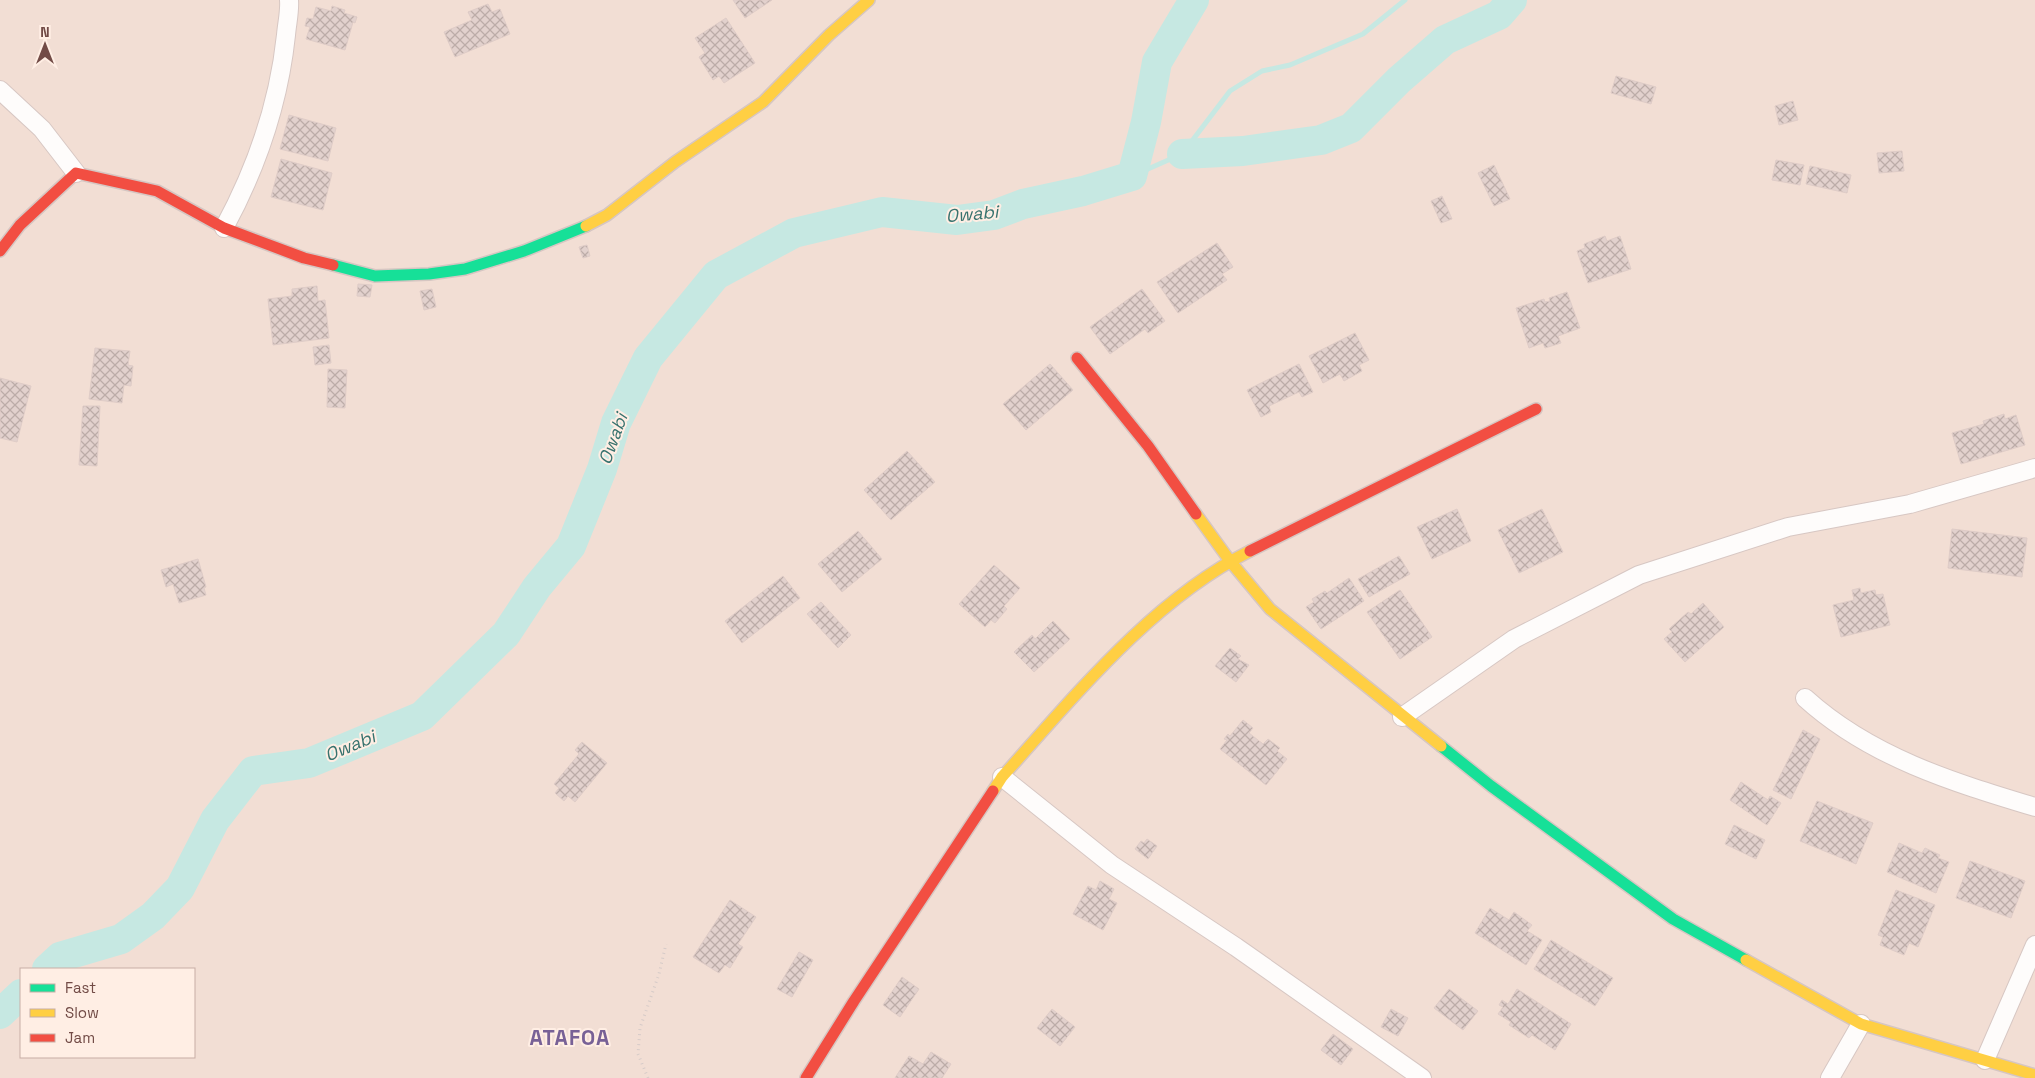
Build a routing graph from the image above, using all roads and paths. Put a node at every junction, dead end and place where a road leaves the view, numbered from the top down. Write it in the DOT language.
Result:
graph roads {
  1 [pos="289,0"];
  2 [pos="869,0"];
  3 [pos="0,90"];
  4 [pos="76,173"];
  5 [pos="224,228"];
  6 [pos="0,251"];
  7 [pos="1077,358"];
  8 [pos="1536,409"];
  9 [pos="2035,468"];
  10 [pos="1230,560"];
  11 [pos="1805,698"];
  12 [pos="1402,717"];
  13 [pos="1002,777"];
  14 [pos="2035,807"];
  15 [pos="666,944"];
  16 [pos="2035,945"];
  17 [pos="1861,1024"];
  18 [pos="1985,1060"];
  19 [pos="2035,1076"];
  20 [pos="648,1078"];
  21 [pos="806,1078"];
  22 [pos="1422,1078"];
  23 [pos="1830,1078"];
  1 -- 5 [label="street"];
  2 -- 5 [label="street"];
  3 -- 4 [label="street"];
  4 -- 5 [label="street"];
  4 -- 6 [label="street"];
  7 -- 10 [label="street"];
  8 -- 10 [label="street"];
  9 -- 12 [label="street"];
  10 -- 12 [label="street"];
  10 -- 13 [label="street"];
  11 -- 14 [label="street"];
  12 -- 17 [label="street"];
  13 -- 21 [label="street"];
  13 -- 22 [label="street"];
  15 -- 20 [label="path"];
  16 -- 18 [label="street"];
  17 -- 18 [label="street"];
  17 -- 23 [label="street"];
  18 -- 19 [label="street"];
}
